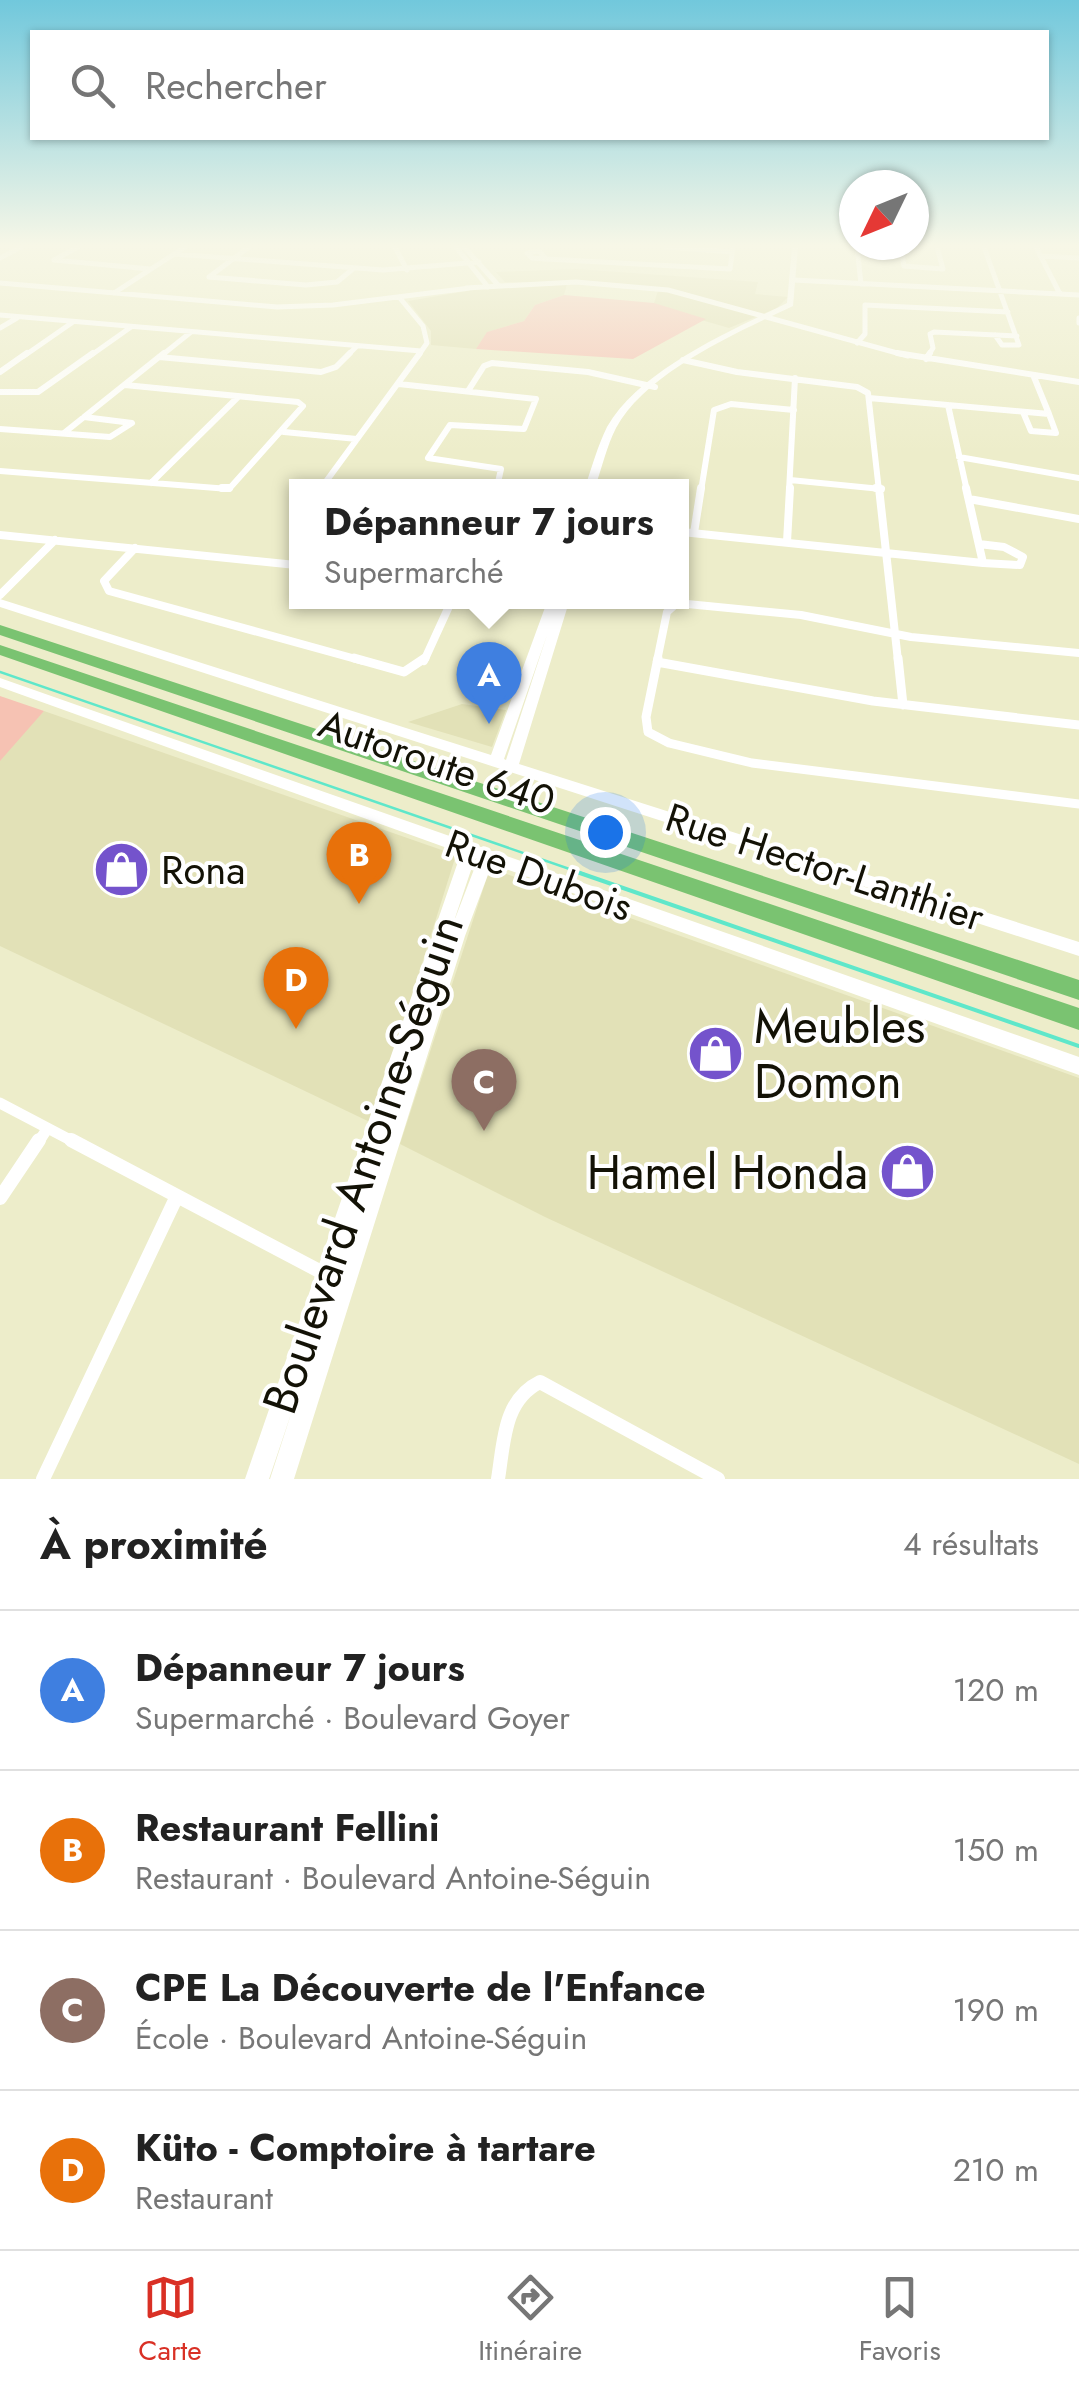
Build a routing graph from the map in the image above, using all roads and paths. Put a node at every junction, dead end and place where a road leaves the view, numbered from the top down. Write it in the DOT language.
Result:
graph roads {
  1 [pos="10,316"];
  2 [pos="413,316"];
  3 [pos="764,316"];
  4 [pos="773,316"];
  5 [pos="863,316"];
  6 [pos="1010,316"];
  7 [pos="20,317"];
  8 [pos="770,318"];
  9 [pos="73,322"];
  10 [pos="130,327"];
  11 [pos="0,328"];
  12 [pos="191,332"];
  13 [pos="995,334"];
  14 [pos="1017,336"];
  15 [pos="857,343"];
  16 [pos="357,346"];
  17 [pos="421,351"];
  18 [pos="159,358"];
  19 [pos="926,359"];
  20 [pos="687,361"];
  21 [pos="0,372"];
  22 [pos="1034,377"];
  23 [pos="795,378"];
  24 [pos="1079,382"];
  25 [pos="399,384"];
  26 [pos="125,385"];
  27 [pos="651,386"];
  28 [pos="468,391"];
  29 [pos="0,392"];
  30 [pos="238,396"];
  31 [pos="869,398"];
  32 [pos="948,405"];
  33 [pos="794,410"];
  34 [pos="1023,412"];
  35 [pos="1049,414"];
  36 [pos="84,417"];
  37 [pos="0,430"];
  38 [pos="284,432"];
  39 [pos="64,433"];
  40 [pos="357,439"];
  41 [pos="959,456"];
  42 [pos="0,471"];
  43 [pos="1079,478"];
  44 [pos="327,479"];
  45 [pos="499,479"];
  46 [pos="593,479"];
  47 [pos="602,479"];
  48 [pos="790,480"];
  49 [pos="151,483"];
  50 [pos="881,488"];
  51 [pos="969,499"];
  52 [pos="1079,520"];
  53 [pos="689,533"];
  54 [pos="694,534"];
  55 [pos="0,535"];
  56 [pos="55,540"];
  57 [pos="788,542"];
  58 [pos="979,544"];
  59 [pos="135,548"];
  60 [pos="887,551"];
  61 [pos="984,563"];
  62 [pos="289,564"];
  63 [pos="0,595"];
  64 [pos="0,603"];
  65 [pos="689,604"];
  66 [pos="449,609"];
  67 [pos="551,609"];
  68 [pos="561,609"];
  69 [pos="669,609"];
  70 [pos="0,630"];
  71 [pos="895,634"];
  72 [pos="0,650"];
  73 [pos="1079,653"];
  74 [pos="656,662"];
  75 [pos="0,682"];
  76 [pos="903,705"];
  77 [pos="1079,725"];
  78 [pos="503,764"];
  79 [pos="1079,804"];
  80 [pos="478,853"];
  81 [pos="1079,949"];
  82 [pos="1079,990"];
  83 [pos="1079,1018"];
  84 [pos="1079,1066"];
  85 [pos="0,1103"];
  86 [pos="48,1128"];
  87 [pos="177,1196"];
  88 [pos="0,1198"];
  89 [pos="336,1277"];
  90 [pos="544,1383"];
  91 [pos="714,1478"];
  92 [pos="42,1479"];
  93 [pos="257,1479"];
  94 [pos="282,1479"];
  95 [pos="498,1479"];
  1 -- 7 [label="street"];
  2 -- 17 [label="street"];
  3 -- 8 [label="street"];
  4 -- 8 [label="street"];
  5 -- 15 [label="street"];
  6 -- 14 [label="street"];
  7 -- 9 [label="street"];
  7 -- 11 [label="street"];
  8 -- 15 [label="street"];
  8 -- 20 [label="street"];
  9 -- 10 [label="street"];
  9 -- 21 [label="street"];
  10 -- 12 [label="street"];
  10 -- 29 [label="street"];
  12 -- 16 [label="street"];
  12 -- 18 [label="street"];
  13 -- 14 [label="street"];
  13 -- 14 [label="street"];
  13 -- 19 [label="street"];
  15 -- 19 [label="street"];
  16 -- 17 [label="street"];
  16 -- 18 [label="street"];
  17 -- 25 [label="street"];
  18 -- 26 [label="street"];
  19 -- 22 [label="street"];
  20 -- 23 [label="street"];
  20 -- 27 [label="street"];
  22 -- 24 [label="street"];
  22 -- 35 [label="street"];
  23 -- 31 [label="street"];
  23 -- 33 [label="street"];
  25 -- 28 [label="street"];
  25 -- 40 [label="street"];
  26 -- 30 [label="street"];
  26 -- 36 [label="street"];
  27 -- 28 [label="street"];
  27 -- 46 [label="street"];
  27 -- 47 [label="street"];
  28 -- 45 [label="street"];
  30 -- 38 [label="street"];
  30 -- 49 [label="street"];
  31 -- 32 [label="street"];
  31 -- 50 [label="street"];
  32 -- 34 [label="street"];
  32 -- 41 [label="street"];
  33 -- 48 [label="street"];
  33 -- 54 [label="street"];
  34 -- 35 [label="street"];
  34 -- 35 [label="street"];
  36 -- 39 [label="street"];
  36 -- 39 [label="street"];
  37 -- 39 [label="street"];
  38 -- 40 [label="street"];
  38 -- 49 [label="street"];
  40 -- 44 [label="street"];
  41 -- 43 [label="street"];
  41 -- 51 [label="street"];
  42 -- 49 [label="street"];
  48 -- 50 [label="street"];
  48 -- 57 [label="street"];
  50 -- 60 [label="street"];
  51 -- 52 [label="street"];
  51 -- 58 [label="street"];
  53 -- 54 [label="street"];
  54 -- 57 [label="street"];
  55 -- 56 [label="street"];
  56 -- 59 [label="street"];
  56 -- 63 [label="street"];
  57 -- 60 [label="street"];
  58 -- 61 [label="street"];
  58 -- 61 [label="street"];
  59 -- 62 [label="street"];
  59 -- 66 [label="street"];
  60 -- 61 [label="street"];
  60 -- 71 [label="street"];
  64 -- 78 [label="street, Rue Hector-Lanthier"];
  65 -- 71 [label="street"];
  67 -- 78 [label="street"];
  68 -- 78 [label="street"];
  69 -- 74 [label="street"];
  70 -- 82 [label="highway, Autoroute 640"];
  71 -- 73 [label="street"];
  71 -- 76 [label="street"];
  72 -- 83 [label="highway, Autoroute 640"];
  74 -- 76 [label="street"];
  74 -- 79 [label="street"];
  75 -- 80 [label="street, Rue Dubois"];
  76 -- 77 [label="street"];
  78 -- 81 [label="street, Rue Hector-Lanthier"];
  80 -- 84 [label="street, Rue Dubois"];
  80 -- 89 [label="street, Boulevard Antoine-Séguin"];
  85 -- 86 [label="street"];
  86 -- 87 [label="street"];
  86 -- 88 [label="street"];
  87 -- 89 [label="street"];
  87 -- 92 [label="street"];
  89 -- 93 [label="street, Boulevard Antoine-Séguin"];
  89 -- 94 [label="street, Boulevard Antoine-Séguin"];
  90 -- 91 [label="street"];
  90 -- 95 [label="street"];
}
